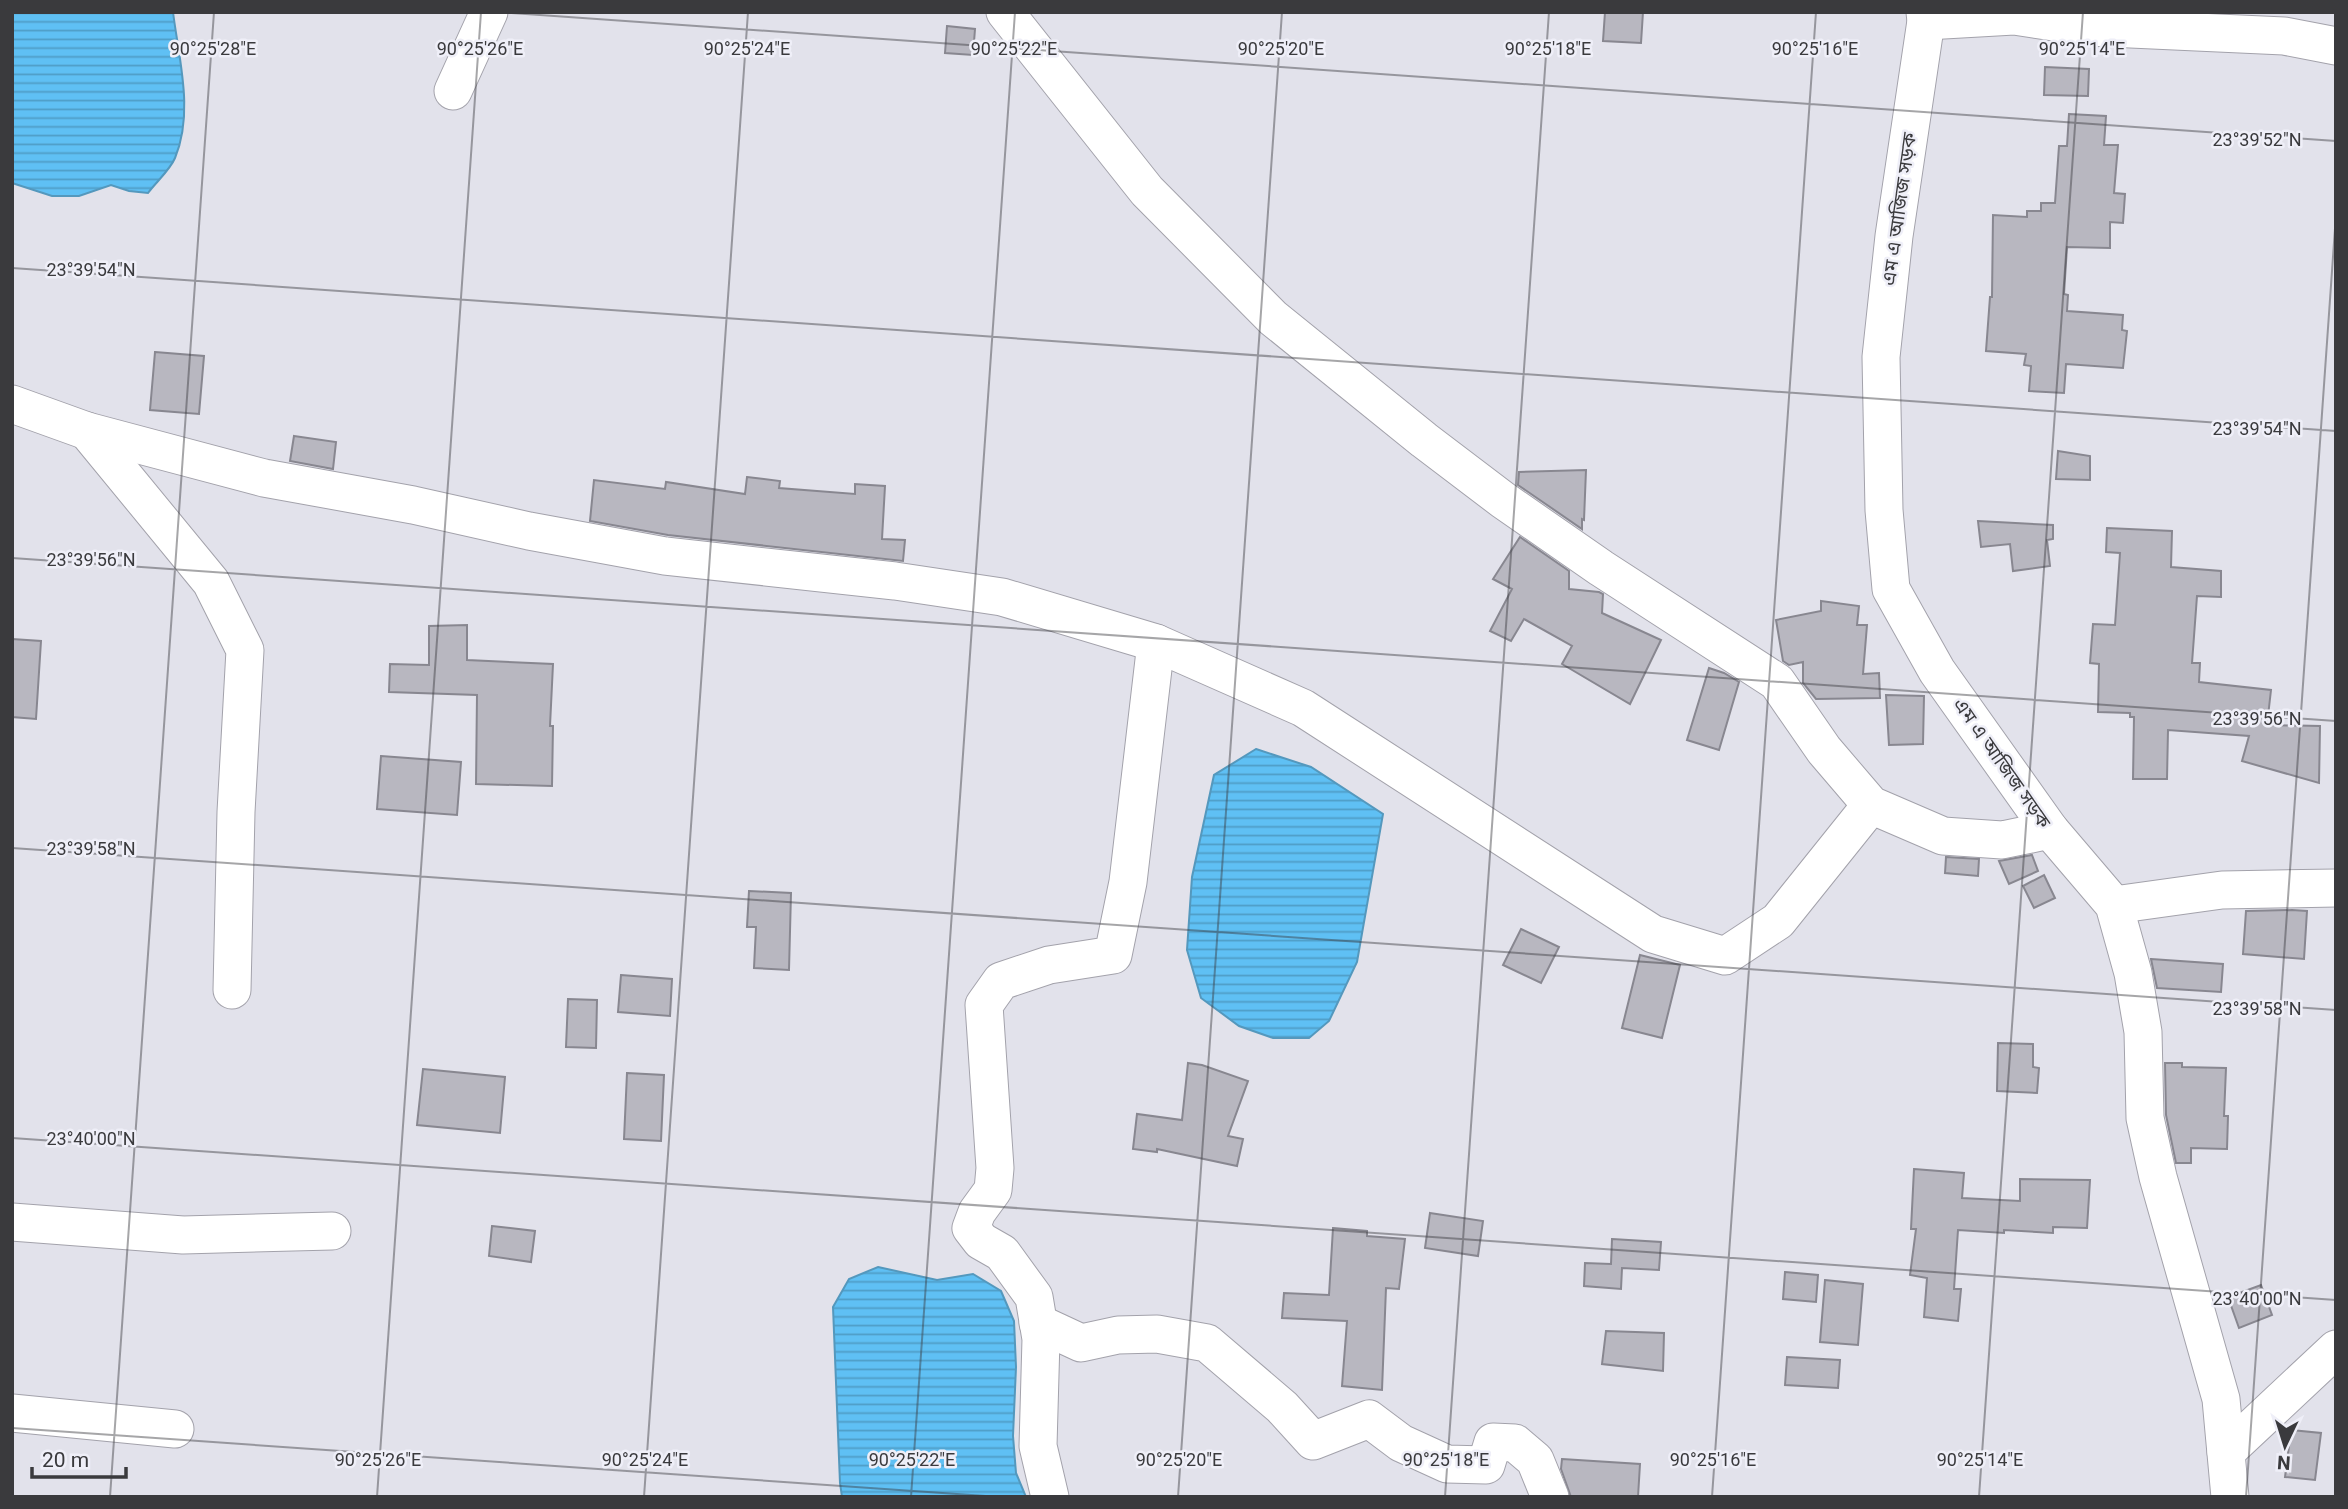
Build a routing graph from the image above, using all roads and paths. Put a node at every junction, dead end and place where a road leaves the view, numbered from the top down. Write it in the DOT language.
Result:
graph roads {
  1 [pos="489,12"];
  2 [pos="1005,12"];
  3 [pos="1926,17"];
  4 [pos="2336,46"];
  5 [pos="453,91"];
  6 [pos="12,404"];
  7 [pos="87,431"];
  8 [pos="1156,643"];
  9 [pos="1871,805"];
  10 [pos="2050,830"];
  11 [pos="2336,888"];
  12 [pos="2115,905"];
  13 [pos="232,990"];
  14 [pos="12,1222"];
  15 [pos="332,1231"];
  16 [pos="1038,1324"];
  17 [pos="2336,1349"];
  18 [pos="12,1413"];
  19 [pos="175,1429"];
  20 [pos="2226,1452"];
  21 [pos="1050,1497"];
  22 [pos="1550,1497"];
  23 [pos="2230,1497"];
  1 -- 5 [label="street"];
  2 -- 9 [label="street"];
  3 -- 4 [label="street"];
  3 -- 10 [label="street, এম এ আজিজ সড়ক"];
  6 -- 7 [label="street"];
  7 -- 8 [label="street"];
  7 -- 13 [label="street"];
  8 -- 9 [label="street"];
  8 -- 16 [label="street"];
  9 -- 10 [label="street"];
  10 -- 12 [label="street, এম এ আজিজ সড়ক"];
  11 -- 12 [label="street"];
  12 -- 20 [label="street, এম এ আজিজ সড়ক"];
  14 -- 15 [label="street"];
  16 -- 21 [label="street"];
  16 -- 22 [label="street"];
  17 -- 20 [label="street"];
  18 -- 19 [label="street"];
  20 -- 23 [label="street, এম এ আজিজ সড়ক"];
}
